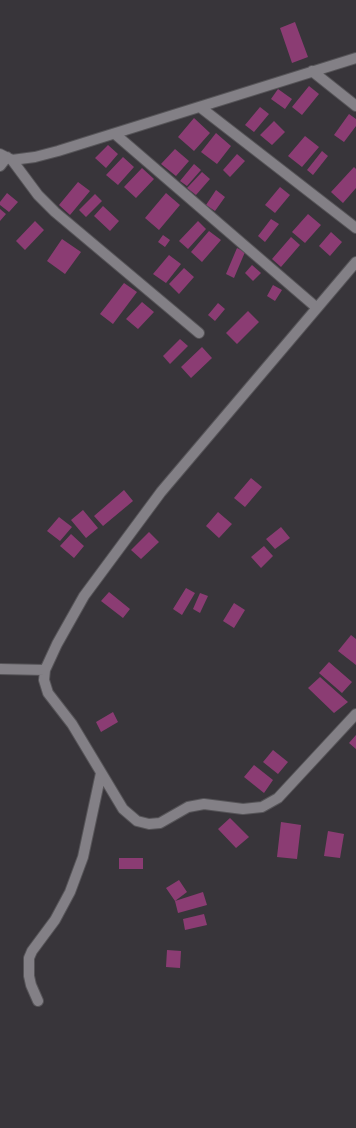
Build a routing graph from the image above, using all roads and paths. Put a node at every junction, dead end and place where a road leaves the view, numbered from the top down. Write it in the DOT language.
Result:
graph roads {
  1 [pos="356,58"];
  2 [pos="312,71"];
  3 [pos="356,106"];
  4 [pos="200,107"];
  5 [pos="115,134"];
  6 [pos="6,157"];
  7 [pos="0,166"];
  8 [pos="356,228"];
  9 [pos="356,262"];
  10 [pos="317,308"];
  11 [pos="199,333"];
  12 [pos="0,669"];
  13 [pos="45,670"];
  14 [pos="356,714"];
  15 [pos="101,773"];
  16 [pos="38,1001"];
  1 -- 2 [label="street"];
  2 -- 3 [label="street"];
  2 -- 4 [label="street"];
  4 -- 5 [label="street"];
  4 -- 8 [label="street"];
  5 -- 6 [label="street"];
  5 -- 10 [label="street"];
  6 -- 7 [label="street"];
  6 -- 11 [label="street"];
  9 -- 10 [label="street"];
  10 -- 13 [label="street"];
  12 -- 13 [label="street"];
  13 -- 15 [label="street"];
  14 -- 15 [label="street"];
  15 -- 16 [label="street"];
}
